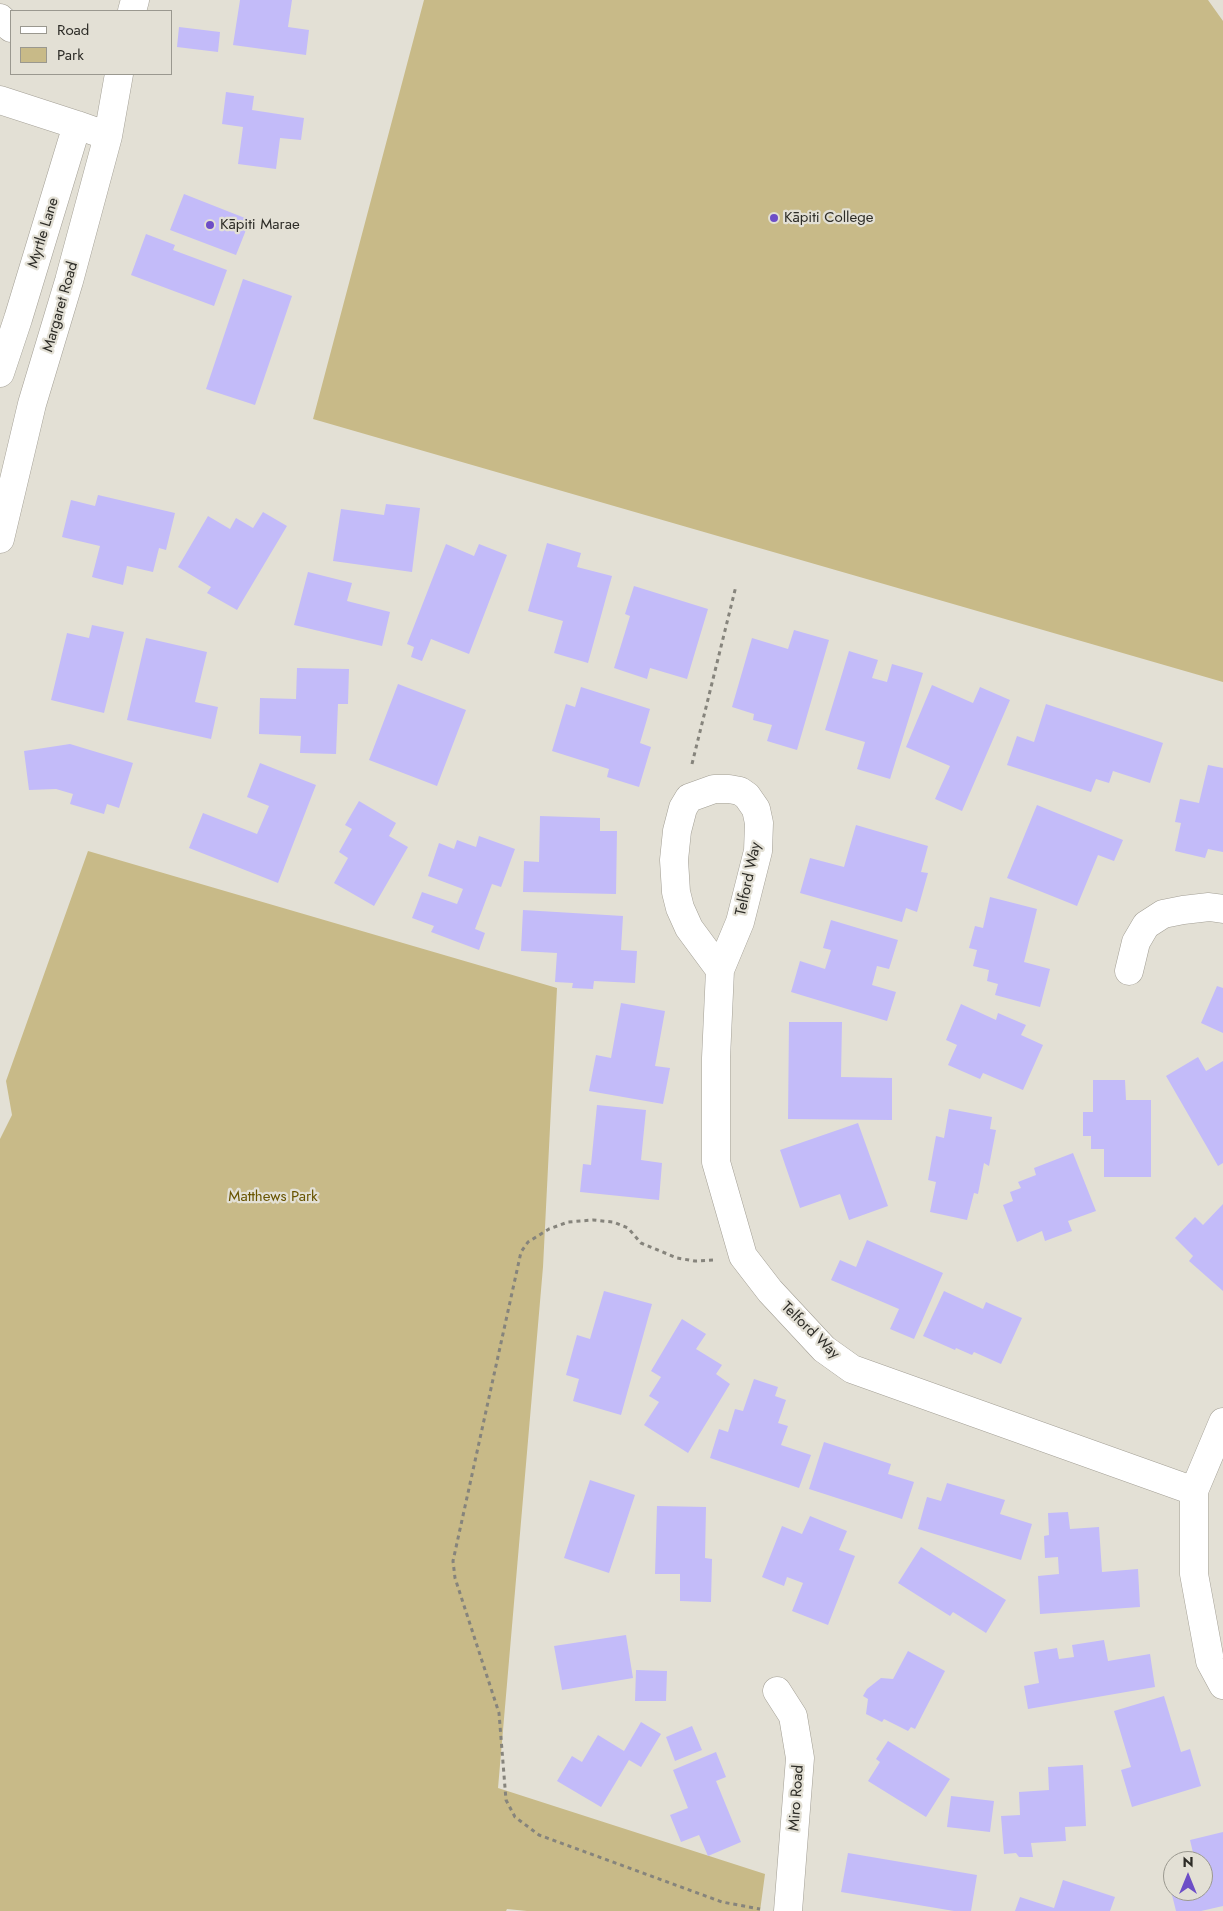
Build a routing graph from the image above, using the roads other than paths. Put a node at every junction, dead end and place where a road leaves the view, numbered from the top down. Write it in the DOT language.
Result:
graph roads {
  1 [pos="0,18"];
  2 [pos="10,27"];
  3 [pos="120,75"];
  4 [pos="0,100"];
  5 [pos="77,125"];
  6 [pos="108,136"];
  7 [pos="0,373"];
  8 [pos="0,539"];
  9 [pos="1223,909"];
  10 [pos="720,970"];
  11 [pos="1129,971"];
  12 [pos="1220,1435"];
  13 [pos="1194,1491"];
  14 [pos="1223,1684"];
  15 [pos="777,1691"];
  16 [pos="788,1911"];
  1 -- 2 [label="street"];
  3 -- 6 [label="street, Margaret Road"];
  4 -- 5 [label="street"];
  5 -- 6 [label="street"];
  5 -- 7 [label="street, Myrtle Lane"];
  6 -- 8 [label="street, Margaret Road"];
  9 -- 11 [label="street"];
  10 -- 10 [label="street, Telford Way"];
  10 -- 13 [label="street, Telford Way"];
  12 -- 13 [label="street"];
  13 -- 14 [label="street"];
  15 -- 16 [label="street, Miro Road"];
}
